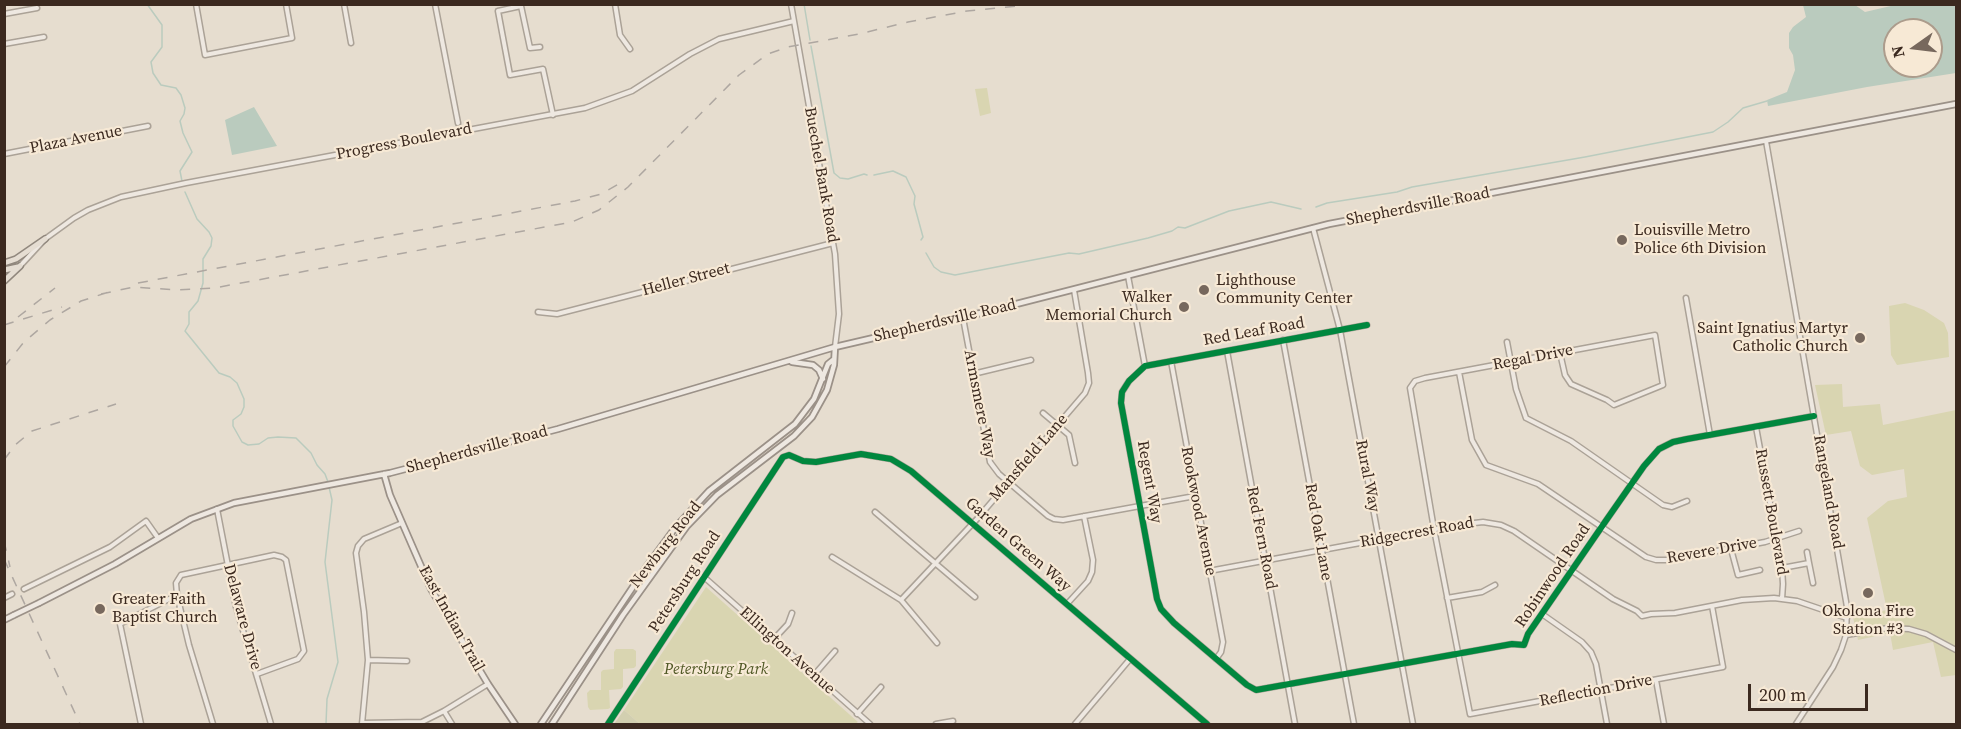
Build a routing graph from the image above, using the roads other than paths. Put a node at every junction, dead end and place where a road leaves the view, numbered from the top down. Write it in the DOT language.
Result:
graph roads {
  1 [pos="196,4"];
  2 [pos="286,4"];
  3 [pos="344,4"];
  4 [pos="435,4"];
  5 [pos="615,4"];
  6 [pos="791,4"];
  7 [pos="521,5"];
  8 [pos="37,8"];
  9 [pos="4,14"];
  10 [pos="794,21"];
  11 [pos="44,37"];
  12 [pos="351,43"];
  13 [pos="4,44"];
  14 [pos="540,47"];
  15 [pos="630,49"];
  16 [pos="1956,104"];
  17 [pos="553,115"];
  18 [pos="458,123"];
  19 [pos="148,126"];
  20 [pos="1766,141"];
  21 [pos="4,154"];
  22 [pos="1313,228"];
  23 [pos="45,239"];
  24 [pos="833,243"];
  25 [pos="4,263"];
  26 [pos="20,266"];
  27 [pos="4,270"];
  28 [pos="1128,276"];
  29 [pos="4,281"];
  30 [pos="1074,290"];
  31 [pos="1686,298"];
  32 [pos="538,312"];
  33 [pos="963,318"];
  34 [pos="1367,325"];
  35 [pos="1340,330"];
  36 [pos="1283,340"];
  37 [pos="1507,342"];
  38 [pos="835,348"];
  39 [pos="1227,351"];
  40 [pos="1560,353"];
  41 [pos="833,360"];
  42 [pos="1031,360"];
  43 [pos="1171,361"];
  44 [pos="786,362"];
  45 [pos="1511,362"];
  46 [pos="1145,366"];
  47 [pos="1459,372"];
  48 [pos="973,374"];
  49 [pos="823,381"];
  50 [pos="1043,413"];
  51 [pos="1814,416"];
  52 [pos="1058,425"];
  53 [pos="1756,426"];
  54 [pos="1710,435"];
  55 [pos="786,455"];
  56 [pos="1075,463"];
  57 [pos="384,474"];
  58 [pos="1009,483"];
  59 [pos="1632,484"];
  60 [pos="1195,496"];
  61 [pos="1687,501"];
  62 [pos="1140,506"];
  63 [pos="217,509"];
  64 [pos="875,512"];
  65 [pos="1084,516"];
  66 [pos="402,523"];
  67 [pos="972,524"];
  68 [pos="1602,527"];
  69 [pos="1434,529"];
  70 [pos="1799,531"];
  71 [pos="158,538"];
  72 [pos="1379,539"];
  73 [pos="1776,540"];
  74 [pos="1731,549"];
  75 [pos="1322,550"];
  76 [pos="1807,552"];
  77 [pos="832,557"];
  78 [pos="1265,560"];
  79 [pos="935,563"];
  80 [pos="1809,563"];
  81 [pos="227,564"];
  82 [pos="1782,568"];
  83 [pos="1209,570"];
  84 [pos="1572,570"];
  85 [pos="1760,570"];
  86 [pos="704,577"];
  87 [pos="1813,583"];
  88 [pos="1495,585"];
  89 [pos="24,589"];
  90 [pos="12,594"];
  91 [pos="177,595"];
  92 [pos="975,597"];
  93 [pos="4,598"];
  94 [pos="1447,598"];
  95 [pos="1782,599"];
  96 [pos="901,600"];
  97 [pos="1067,604"];
  98 [pos="1712,606"];
  99 [pos="1162,611"];
  100 [pos="792,613"];
  101 [pos="1542,614"];
  102 [pos="1847,618"];
  103 [pos="4,620"];
  104 [pos="1846,635"];
  105 [pos="774,639"];
  106 [pos="937,643"];
  107 [pos="1956,650"];
  108 [pos="835,651"];
  109 [pos="1458,654"];
  110 [pos="1131,659"];
  111 [pos="1216,659"];
  112 [pos="368,660"];
  113 [pos="407,661"];
  114 [pos="1402,665"];
  115 [pos="257,674"];
  116 [pos="814,675"];
  117 [pos="1344,675"];
  118 [pos="1656,680"];
  119 [pos="488,684"];
  120 [pos="1288,686"];
  121 [pos="881,687"];
  122 [pos="1601,690"];
  123 [pos="444,711"];
  124 [pos="857,714"];
  125 [pos="953,721"];
  126 [pos="141,724"];
  127 [pos="213,724"];
  128 [pos="271,724"];
  129 [pos="362,724"];
  130 [pos="452,724"];
  131 [pos="515,724"];
  132 [pos="541,724"];
  133 [pos="552,724"];
  134 [pos="608,724"];
  135 [pos="870,724"];
  136 [pos="936,724"];
  137 [pos="1075,724"];
  138 [pos="1207,724"];
  139 [pos="1295,724"];
  140 [pos="1354,724"];
  141 [pos="1413,724"];
  142 [pos="1607,724"];
  143 [pos="1664,724"];
  144 [pos="1796,724"];
  1 -- 2 [label="street"];
  3 -- 12 [label="street"];
  4 -- 18 [label="street"];
  5 -- 15 [label="street"];
  6 -- 10 [label="street, Buechel Bank Road"];
  7 -- 14 [label="street"];
  7 -- 17 [label="street"];
  8 -- 9 [label="street"];
  10 -- 17 [label="street, Progress Boulevard"];
  10 -- 24 [label="street, Buechel Bank Road"];
  11 -- 13 [label="street"];
  16 -- 20 [label="main road, Shepherdsville Road"];
  17 -- 23 [label="street, Progress Boulevard"];
  19 -- 21 [label="street, Plaza Avenue"];
  20 -- 22 [label="main road, Shepherdsville Road"];
  20 -- 51 [label="street, Rangeland Road"];
  22 -- 28 [label="main road, Shepherdsville Road"];
  22 -- 35 [label="street, Rural Way"];
  23 -- 25 [label="main road"];
  23 -- 26 [label="street, Progress Boulevard"];
  24 -- 32 [label="street, Heller Street"];
  24 -- 38 [label="street, Buechel Bank Road"];
  26 -- 27 [label="main road"];
  26 -- 29 [label="main road"];
  28 -- 30 [label="main road, Shepherdsville Road"];
  28 -- 46 [label="street"];
  30 -- 33 [label="main road, Shepherdsville Road"];
  30 -- 52 [label="street, Mansfield Lane"];
  31 -- 54 [label="street"];
  33 -- 38 [label="main road, Shepherdsville Road"];
  33 -- 48 [label="street, Armsmere Way"];
  34 -- 35 [label="street, Red Leaf Road"];
  35 -- 36 [label="street, Red Leaf Road"];
  35 -- 72 [label="street, Rural Way"];
  36 -- 39 [label="street, Red Leaf Road"];
  36 -- 75 [label="street, Red Oak Lane"];
  37 -- 45 [label="street"];
  38 -- 41 [label="main road, Newburg Road"];
  38 -- 44 [label="main road, Shepherdsville Road"];
  39 -- 43 [label="street, Red Leaf Road"];
  39 -- 78 [label="street, Red Fern Road"];
  40 -- 40 [label="street, Regal Drive"];
  40 -- 45 [label="street, Regal Drive"];
  41 -- 49 [label="main road, Newburg Road"];
  41 -- 133 [label="main road, Newburg Road"];
  42 -- 48 [label="street"];
  43 -- 46 [label="street, Red Leaf Road"];
  43 -- 60 [label="street, Rookwood Avenue"];
  44 -- 49 [label="main road"];
  44 -- 57 [label="main road, Shepherdsville Road"];
  45 -- 47 [label="street, Regal Drive"];
  45 -- 59 [label="street"];
  46 -- 62 [label="street, Regent Way"];
  47 -- 68 [label="street, Revere Drive"];
  47 -- 69 [label="street, Regal Drive"];
  48 -- 58 [label="street, Armsmere Way"];
  49 -- 132 [label="main road, Newburg Road"];
  50 -- 52 [label="street"];
  51 -- 53 [label="street, Robinwood Road"];
  51 -- 102 [label="street, Rangeland Road"];
  52 -- 56 [label="street"];
  52 -- 58 [label="street, Mansfield Lane"];
  53 -- 54 [label="street, Robinwood Road"];
  53 -- 73 [label="street, Russett Boulevard"];
  54 -- 59 [label="street, Robinwood Road"];
  55 -- 67 [label="street, Garden Green Way"];
  55 -- 86 [label="street, Petersburg Road"];
  57 -- 63 [label="main road, Shepherdsville Road"];
  57 -- 66 [label="main road, East Indian Trail"];
  58 -- 65 [label="street, Armsmere Way"];
  58 -- 67 [label="street, Mansfield Lane"];
  59 -- 61 [label="street"];
  59 -- 68 [label="street, Robinwood Road"];
  60 -- 62 [label="street, Armsmere Way"];
  60 -- 83 [label="street, Rookwood Avenue"];
  62 -- 65 [label="street, Armsmere Way"];
  62 -- 99 [label="street, Regent Way"];
  63 -- 71 [label="main road, Shepherdsville Road"];
  63 -- 81 [label="street, Delaware Drive"];
  64 -- 79 [label="street"];
  65 -- 97 [label="street"];
  66 -- 112 [label="street"];
  66 -- 119 [label="main road, East Indian Trail"];
  67 -- 79 [label="street, Mansfield Lane"];
  67 -- 97 [label="street, Garden Green Way"];
  68 -- 74 [label="street, Revere Drive"];
  68 -- 84 [label="street, Robinwood Road"];
  69 -- 72 [label="street, Ridgecrest Road"];
  69 -- 84 [label="street, Ridgecrest Road"];
  69 -- 94 [label="street"];
  70 -- 73 [label="street, Revere Drive"];
  71 -- 89 [label="street"];
  71 -- 103 [label="main road, Shepherdsville Road, bridge"];
  72 -- 75 [label="street, Ridgecrest Road"];
  72 -- 114 [label="street, Rural Way"];
  73 -- 74 [label="street, Revere Drive"];
  73 -- 82 [label="street, Russett Boulevard"];
  74 -- 85 [label="street"];
  75 -- 78 [label="street, Ridgecrest Road"];
  75 -- 117 [label="street, Red Oak Lane"];
  76 -- 80 [label="street"];
  77 -- 96 [label="street"];
  78 -- 83 [label="street, Ridgecrest Road"];
  78 -- 120 [label="street, Red Fern Road"];
  79 -- 92 [label="street"];
  79 -- 96 [label="street, Mansfield Lane"];
  80 -- 82 [label="street"];
  80 -- 87 [label="street"];
  81 -- 91 [label="street"];
  81 -- 115 [label="street, Delaware Drive"];
  81 -- 115 [label="street"];
  82 -- 95 [label="street, Russett Boulevard"];
  83 -- 111 [label="street, Rookwood Avenue"];
  84 -- 98 [label="street, Ridgecrest Road"];
  84 -- 101 [label="street, Robinwood Road"];
  86 -- 105 [label="street, Ellington Avenue"];
  86 -- 134 [label="street, Petersburg Road"];
  88 -- 94 [label="street"];
  90 -- 93 [label="street"];
  91 -- 126 [label="street"];
  91 -- 127 [label="street"];
  94 -- 109 [label="street"];
  95 -- 98 [label="street, Ridgecrest Road"];
  95 -- 102 [label="street, Ridgecrest Road"];
  96 -- 106 [label="street"];
  97 -- 110 [label="street, Garden Green Way"];
  98 -- 118 [label="street, Reflection Drive"];
  99 -- 111 [label="street, Robinwood Road"];
  100 -- 105 [label="street"];
  101 -- 109 [label="street, Robinwood Road"];
  101 -- 122 [label="street"];
  102 -- 104 [label="street, Rangeland Road"];
  104 -- 107 [label="street"];
  104 -- 144 [label="street, Rangeland Road"];
  105 -- 116 [label="street, Ellington Avenue"];
  108 -- 116 [label="street"];
  109 -- 114 [label="street, Robinwood Road"];
  109 -- 122 [label="street, Reflection Drive"];
  110 -- 137 [label="street"];
  110 -- 138 [label="street, Garden Green Way"];
  111 -- 120 [label="street, Robinwood Road"];
  112 -- 113 [label="street"];
  112 -- 129 [label="street"];
  114 -- 117 [label="street, Robinwood Road"];
  114 -- 141 [label="street, Rural Way"];
  115 -- 128 [label="street, Delaware Drive"];
  116 -- 124 [label="street, Ellington Avenue"];
  117 -- 120 [label="street, Robinwood Road"];
  117 -- 140 [label="street, Red Oak Lane"];
  118 -- 122 [label="street, Reflection Drive"];
  118 -- 143 [label="street"];
  119 -- 123 [label="street"];
  119 -- 131 [label="main road, East Indian Trail"];
  120 -- 139 [label="street, Red Fern Road"];
  121 -- 124 [label="street"];
  122 -- 142 [label="street"];
  123 -- 129 [label="street"];
  123 -- 130 [label="street"];
  124 -- 135 [label="street, Ellington Avenue"];
  125 -- 136 [label="street"];
}
